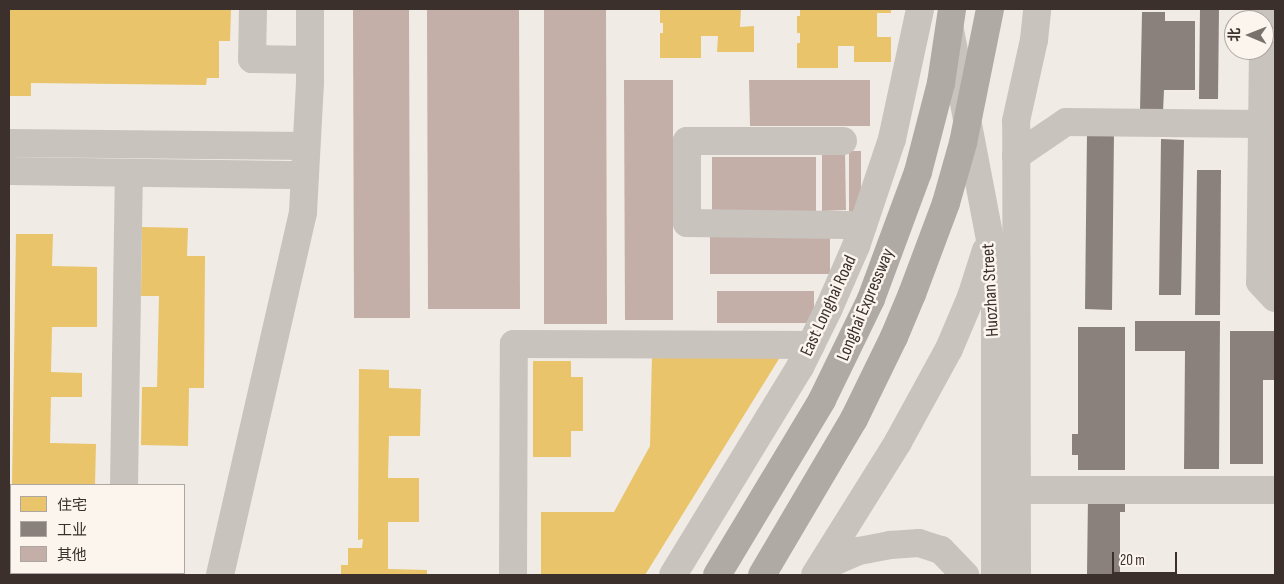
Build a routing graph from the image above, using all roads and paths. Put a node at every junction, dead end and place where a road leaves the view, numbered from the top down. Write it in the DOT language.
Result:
graph roads {
  1 [pos="253,9"];
  2 [pos="310,9"];
  3 [pos="920,9"];
  4 [pos="946,9"];
  5 [pos="952,9"];
  6 [pos="990,9"];
  7 [pos="1038,9"];
  8 [pos="310,60"];
  9 [pos="1263,60"];
  10 [pos="1016,121"];
  11 [pos="1262,124"];
  12 [pos="844,141"];
  13 [pos="9,143"];
  14 [pos="306,146"];
  15 [pos="1016,156"];
  16 [pos="9,171"];
  17 [pos="128,172"];
  18 [pos="305,175"];
  19 [pos="863,225"];
  20 [pos="990,239"];
  21 [pos="1275,298"];
  22 [pos="811,345"];
  23 [pos="124,484"];
  24 [pos="1016,490"];
  25 [pos="1275,490"];
  26 [pos="818,572"];
  27 [pos="220,575"];
  28 [pos="513,575"];
  29 [pos="672,575"];
  30 [pos="717,575"];
  31 [pos="762,575"];
  32 [pos="964,575"];
  33 [pos="995,575"];
  34 [pos="1017,575"];
  1 -- 8 [label="street"];
  2 -- 8 [label="street"];
  3 -- 19 [label="street, East Longhai Road"];
  4 -- 20 [label="street, Huozhan Street"];
  5 -- 30 [label="highway, Longhai Expressway, bridge"];
  6 -- 31 [label="highway, Longhai Expressway, bridge"];
  7 -- 10 [label="street, Huozhan Street"];
  8 -- 14 [label="street"];
  9 -- 11 [label="street"];
  10 -- 15 [label="street, Huozhan Street"];
  10 -- 20 [label="street"];
  11 -- 15 [label="street"];
  11 -- 21 [label="street"];
  12 -- 19 [label="street"];
  13 -- 14 [label="street"];
  14 -- 18 [label="street"];
  15 -- 24 [label="street, Huozhan Street"];
  16 -- 17 [label="street"];
  17 -- 18 [label="street"];
  17 -- 23 [label="street"];
  18 -- 27 [label="street"];
  19 -- 22 [label="street, East Longhai Road"];
  20 -- 26 [label="street"];
  20 -- 33 [label="street, Huozhan Street"];
  22 -- 28 [label="street"];
  22 -- 29 [label="street, East Longhai Road"];
  24 -- 25 [label="street"];
  24 -- 34 [label="street, Huozhan Street"];
  26 -- 32 [label="street"];
}
